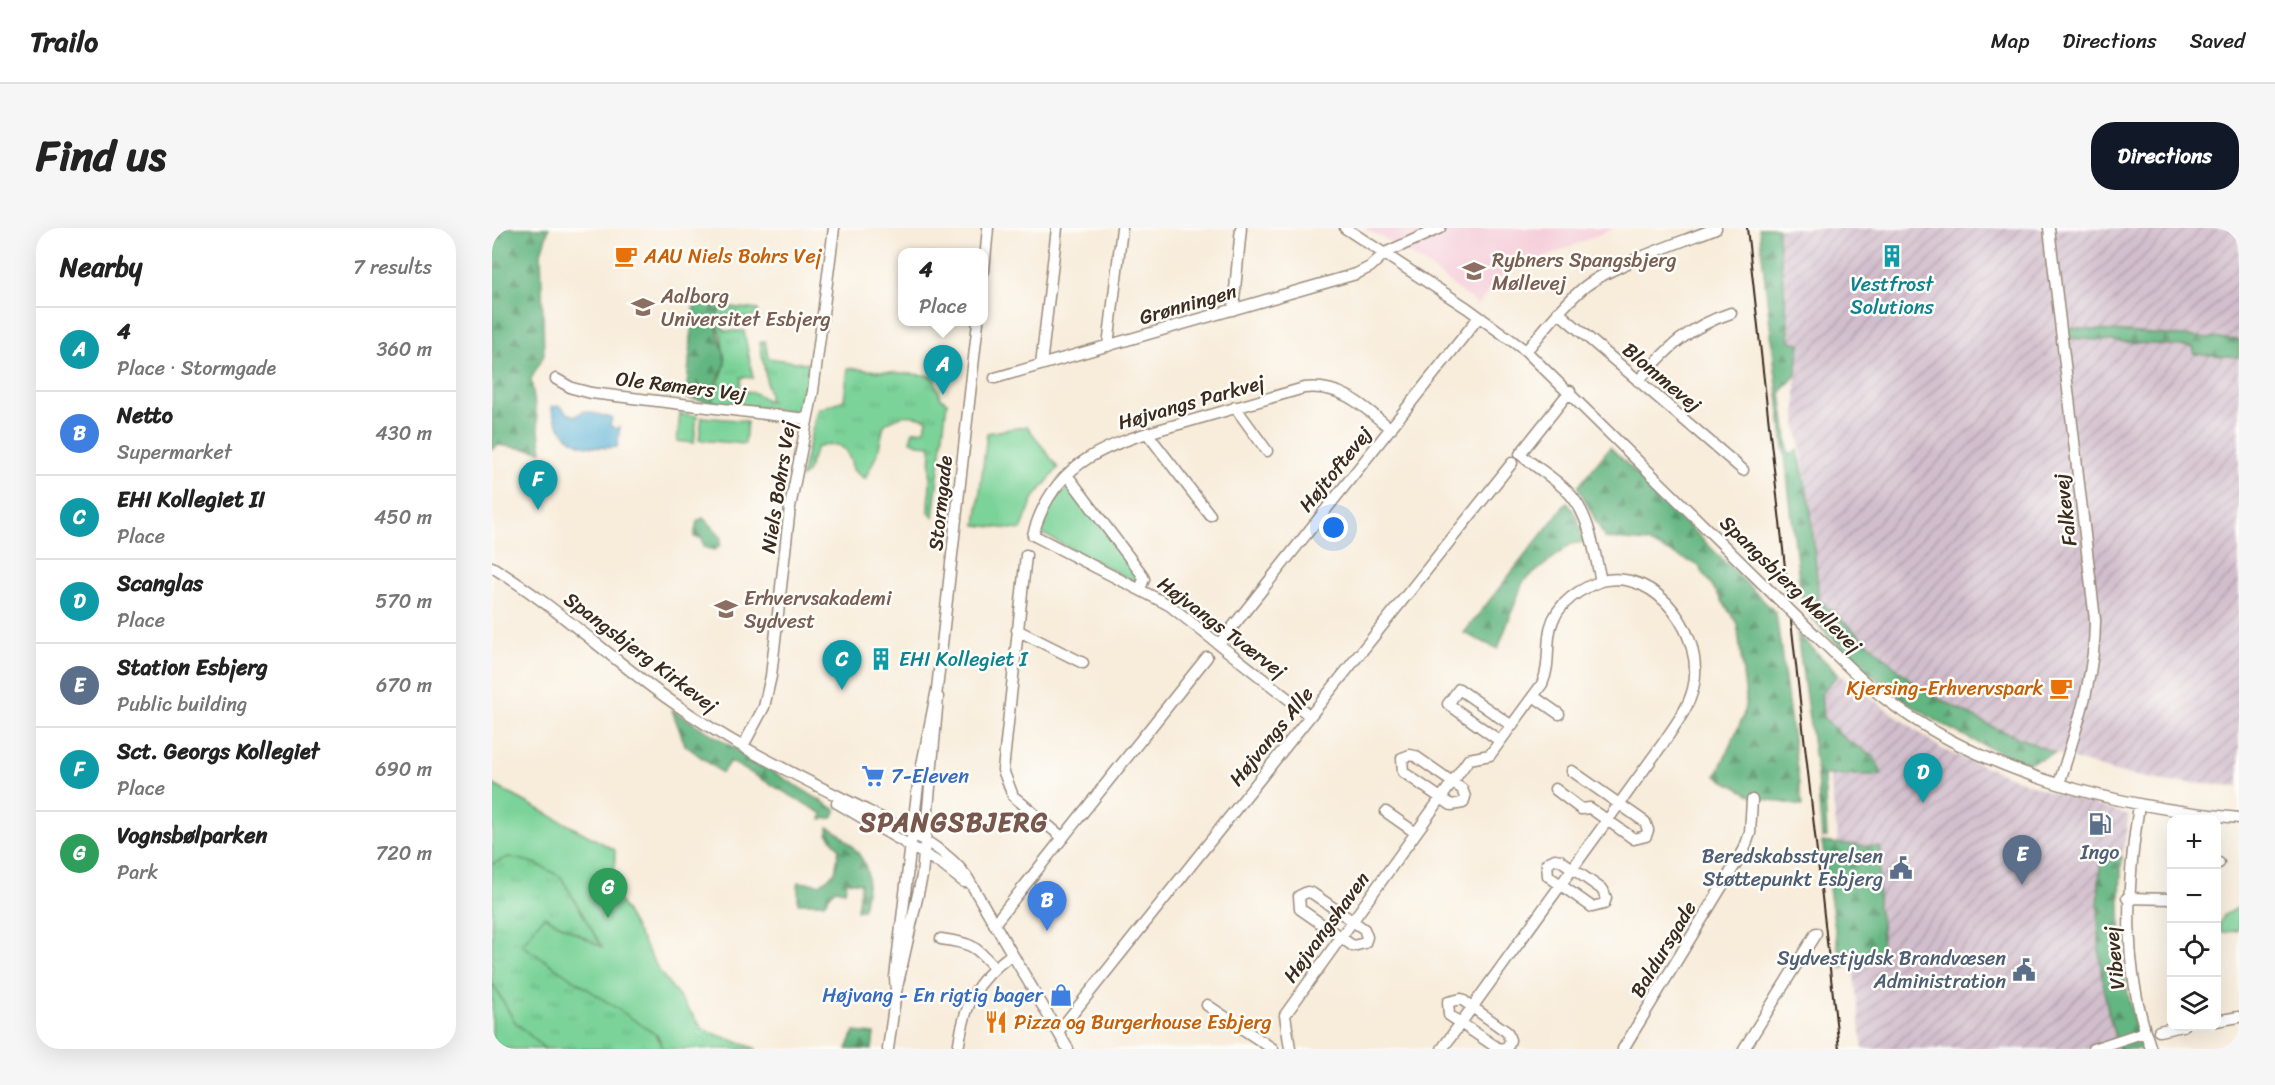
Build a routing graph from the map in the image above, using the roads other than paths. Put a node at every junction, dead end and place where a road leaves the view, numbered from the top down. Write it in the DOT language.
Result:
graph roads {
  1 [pos="834,228"];
  2 [pos="988,228"];
  3 [pos="1057,228"];
  4 [pos="1122,228"];
  5 [pos="1241,228"];
  6 [pos="1344,228"];
  7 [pos="1440,228"];
  8 [pos="1716,228"];
  9 [pos="2049,228"];
  10 [pos="986,248"];
  11 [pos="1384,253"];
  12 [pos="1233,310"];
  13 [pos="1558,312"];
  14 [pos="1731,313"];
  15 [pos="1479,316"];
  16 [pos="977,326"];
  17 [pos="1108,346"];
  18 [pos="1526,351"];
  19 [pos="1041,365"];
  20 [pos="995,378"];
  21 [pos="556,379"];
  22 [pos="1638,381"];
  23 [pos="1570,391"];
  24 [pos="1235,408"];
  25 [pos="806,419"];
  26 [pos="1391,429"];
  27 [pos="1147,433"];
  28 [pos="1266,451"];
  29 [pos="1512,464"];
  30 [pos="1743,470"];
  31 [pos="1067,474"];
  32 [pos="1210,515"];
  33 [pos="1033,535"];
  34 [pos="1026,555"];
  35 [pos="492,567"];
  36 [pos="1601,581"];
  37 [pos="1140,589"];
  38 [pos="1017,630"];
  39 [pos="1219,644"];
  40 [pos="1207,657"];
  41 [pos="1083,663"];
  42 [pos="937,689"];
  43 [pos="1533,696"];
  44 [pos="1559,714"];
  45 [pos="1310,716"];
  46 [pos="1512,726"];
  47 [pos="1500,741"];
  48 [pos="743,746"];
  49 [pos="1572,771"];
  50 [pos="1453,782"];
  51 [pos="2059,784"];
  52 [pos="1555,789"];
  53 [pos="1441,798"];
  54 [pos="1752,800"];
  55 [pos="1619,804"];
  56 [pos="2139,806"];
  57 [pos="1386,812"];
  58 [pos="2239,818"];
  59 [pos="1607,820"];
  60 [pos="1416,833"];
  61 [pos="1063,838"];
  62 [pos="918,844"];
  63 [pos="1572,868"];
  64 [pos="1560,884"];
  65 [pos="2127,898"];
  66 [pos="2167,899"];
  67 [pos="1353,921"];
  68 [pos="993,924"];
  69 [pos="1816,933"];
  70 [pos="1341,938"];
  71 [pos="941,939"];
  72 [pos="1011,955"];
  73 [pos="993,968"];
  74 [pos="896,992"];
  75 [pos="1207,1005"];
  76 [pos="1472,1007"];
  77 [pos="2239,1017"];
  78 [pos="2221,1020"];
  79 [pos="1460,1023"];
  80 [pos="2167,1029"];
  81 [pos="2158,1031"];
  82 [pos="1058,1032"];
  83 [pos="2145,1032"];
  84 [pos="888,1049"];
  85 [pos="958,1049"];
  86 [pos="1068,1049"];
  87 [pos="1273,1049"];
  88 [pos="1290,1049"];
  89 [pos="1442,1049"];
  90 [pos="1500,1049"];
  91 [pos="1623,1049"];
  92 [pos="1744,1049"];
  93 [pos="2093,1049"];
  94 [pos="2151,1049"];
  1 -- 25 [label="street, Niels Bohrs Vej"];
  2 -- 10 [label="street"];
  3 -- 19 [label="street"];
  4 -- 17 [label="street"];
  5 -- 12 [label="street"];
  6 -- 11 [label="street, Spangsbjerg Møllevej"];
  7 -- 11 [label="street"];
  8 -- 13 [label="street"];
  9 -- 51 [label="street, Falkevej"];
  11 -- 12 [label="street, Grønningen"];
  11 -- 15 [label="street, Spangsbjerg Møllevej"];
  12 -- 17 [label="street, Grønningen"];
  13 -- 18 [label="street"];
  13 -- 22 [label="street, Blommevej"];
  14 -- 22 [label="street"];
  15 -- 18 [label="street, Spangsbjerg Møllevej"];
  15 -- 26 [label="street, Højtoftevej"];
  16 -- 42 [label="street, Stormgade"];
  17 -- 19 [label="street, Grønningen"];
  18 -- 23 [label="street, Spangsbjerg Møllevej"];
  19 -- 20 [label="street, Grønningen"];
  21 -- 25 [label="street, Ole Rømers Vej"];
  22 -- 30 [label="street, Blommevej"];
  23 -- 36 [label="street"];
  23 -- 51 [label="street, Spangsbjerg Møllevej, bridge"];
  24 -- 26 [label="street, Højvangs Parkvej"];
  24 -- 27 [label="street, Højvangs Parkvej"];
  24 -- 28 [label="street"];
  25 -- 48 [label="street, Niels Bohrs Vej"];
  26 -- 39 [label="street, Højtoftevej"];
  27 -- 31 [label="street, Højvangs Parkvej"];
  27 -- 32 [label="street"];
  29 -- 45 [label="street, Højvangs Alle"];
  31 -- 33 [label="street, Højvangs Parkvej"];
  31 -- 37 [label="street, Højvangs Tværvej"];
  33 -- 37 [label="street, Højvangs Tværvej"];
  34 -- 38 [label="street"];
  35 -- 48 [label="street, Spangsbjerg Kirkevej"];
  36 -- 43 [label="street, Højvangshaven"];
  36 -- 55 [label="street"];
  37 -- 39 [label="street, Højvangs Tværvej"];
  38 -- 41 [label="street"];
  38 -- 61 [label="street"];
  39 -- 45 [label="street, Højvangs Tværvej"];
  40 -- 61 [label="street"];
  42 -- 62 [label="street, Stormgade"];
  42 -- 62 [label="street, Stormgade"];
  43 -- 44 [label="street"];
  43 -- 46 [label="street, Højvangshaven"];
  45 -- 82 [label="street, Højvangs Alle"];
  46 -- 47 [label="street, Højvangshaven"];
  46 -- 47 [label="street"];
  47 -- 50 [label="street, Højvangshaven"];
  48 -- 62 [label="street, Spangsbjerg Kirkevej"];
  49 -- 55 [label="street"];
  50 -- 53 [label="street, Højvangshaven"];
  50 -- 53 [label="street"];
  50 -- 53 [label="street"];
  51 -- 56 [label="street, Spangsbjerg Møllevej"];
  52 -- 59 [label="street"];
  53 -- 60 [label="street, Højvangshaven"];
  54 -- 91 [label="street, Baldursgade"];
  55 -- 59 [label="street"];
  55 -- 59 [label="street"];
  56 -- 58 [label="street, Spangsbjerg Møllevej"];
  56 -- 65 [label="street, Vibevej"];
  57 -- 60 [label="street"];
  59 -- 63 [label="street"];
  60 -- 67 [label="street, Højvangshaven"];
  61 -- 68 [label="street"];
  62 -- 68 [label="street, Spangsbjerg Kirkevej"];
  62 -- 74 [label="street, Stormgade"];
  62 -- 74 [label="street, Stormgade"];
  63 -- 64 [label="street"];
  63 -- 64 [label="street"];
  63 -- 64 [label="street"];
  64 -- 76 [label="street"];
  65 -- 66 [label="street, Vibevej"];
  65 -- 83 [label="street, Vibevej"];
  67 -- 70 [label="street, Højvangshaven"];
  67 -- 70 [label="street"];
  67 -- 70 [label="street"];
  68 -- 72 [label="street, Spangsbjerg Kirkevej"];
  69 -- 92 [label="street"];
  70 -- 88 [label="street, Højvangshaven"];
  71 -- 73 [label="street"];
  72 -- 73 [label="street"];
  72 -- 82 [label="street, Spangsbjerg Kirkevej"];
  73 -- 85 [label="street"];
  74 -- 84 [label="street, Stormgade"];
  75 -- 87 [label="street"];
  76 -- 79 [label="street"];
  76 -- 79 [label="street"];
  76 -- 90 [label="street"];
  77 -- 78 [label="street"];
  79 -- 89 [label="street"];
  79 -- 90 [label="street"];
  80 -- 81 [label="street"];
  82 -- 86 [label="street, Spangsbjerg Kirkevej"];
  83 -- 93 [label="street"];
  83 -- 94 [label="street, Vibevej"];
}
